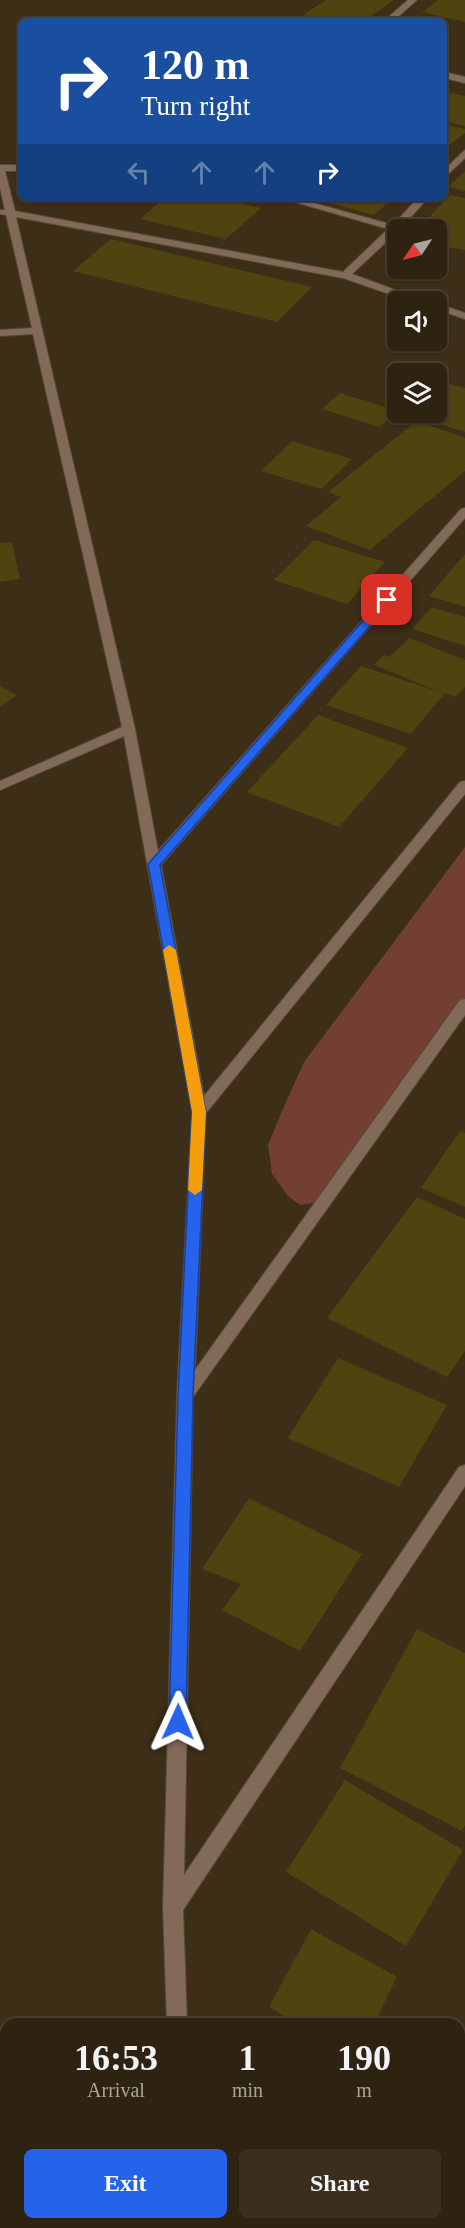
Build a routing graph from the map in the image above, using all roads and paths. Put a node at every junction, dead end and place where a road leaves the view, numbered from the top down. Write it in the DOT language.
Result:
graph roads {
  1 [pos="413,0"];
  2 [pos="392,18"];
  3 [pos="447,76"];
  4 [pos="465,80"];
  5 [pos="465,153"];
  6 [pos="18,168"];
  7 [pos="0,169"];
  8 [pos="447,172"];
  9 [pos="297,201"];
  10 [pos="420,201"];
  11 [pos="5,212"];
  12 [pos="403,219"];
  13 [pos="387,226"];
  14 [pos="387,236"];
  15 [pos="345,275"];
  16 [pos="391,291"];
  17 [pos="447,310"];
  18 [pos="465,316"];
  19 [pos="37,331"];
  20 [pos="0,333"];
  21 [pos="465,511"];
  22 [pos="129,729"];
  23 [pos="0,786"];
  24 [pos="465,786"];
  25 [pos="154,864"];
  26 [pos="465,1004"];
  27 [pos="199,1112"];
  28 [pos="185,1396"];
  29 [pos="465,1472"];
  30 [pos="173,1908"];
  31 [pos="177,2018"];
  1 -- 2 [label="street"];
  3 -- 4 [label="street"];
  5 -- 8 [label="street"];
  6 -- 7 [label="street"];
  7 -- 11 [label="street"];
  9 -- 13 [label="street"];
  10 -- 12 [label="street"];
  11 -- 15 [label="street"];
  11 -- 19 [label="street"];
  14 -- 15 [label="street"];
  15 -- 16 [label="street"];
  17 -- 18 [label="street"];
  19 -- 20 [label="street"];
  19 -- 22 [label="street"];
  21 -- 25 [label="street"];
  22 -- 23 [label="street"];
  22 -- 25 [label="street"];
  24 -- 27 [label="street"];
  25 -- 27 [label="street"];
  26 -- 28 [label="street"];
  27 -- 28 [label="street"];
  28 -- 30 [label="street"];
  29 -- 30 [label="street"];
  30 -- 31 [label="street"];
}
